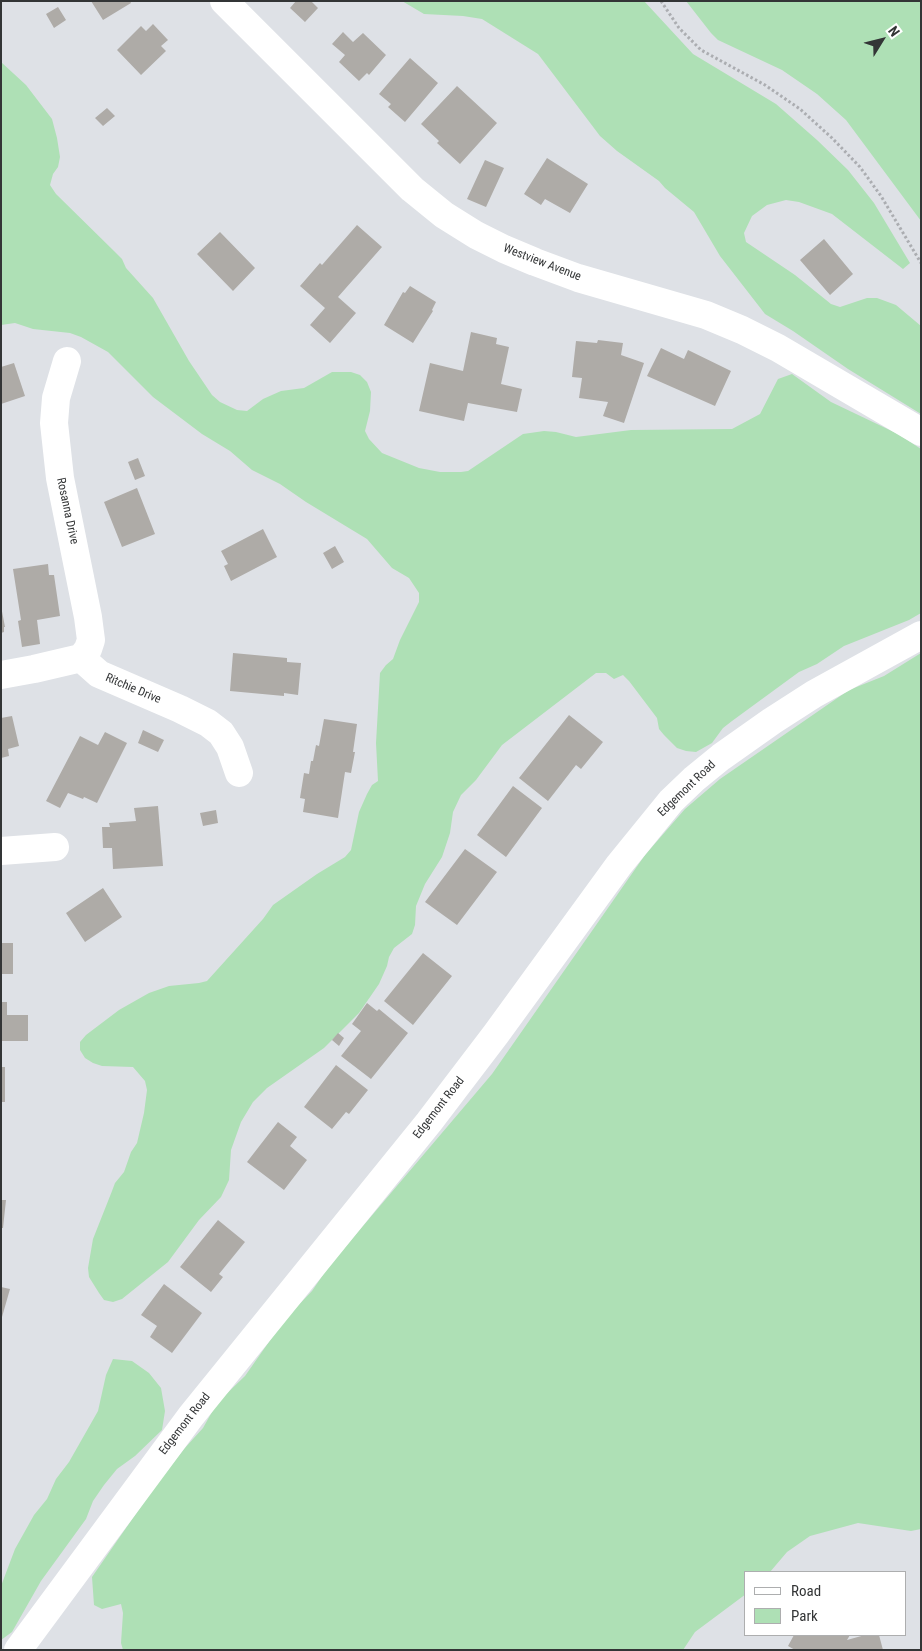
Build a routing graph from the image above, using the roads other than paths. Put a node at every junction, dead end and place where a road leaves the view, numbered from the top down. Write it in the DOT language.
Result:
graph roads {
  1 [pos="224,1"];
  2 [pos="67,361"];
  3 [pos="921,432"];
  4 [pos="921,635"];
  5 [pos="81,658"];
  6 [pos="1,674"];
  7 [pos="239,773"];
  8 [pos="55,847"];
  9 [pos="1,851"];
  10 [pos="18,1650"];
  1 -- 3 [label="street, Westview Avenue"];
  2 -- 5 [label="street, Rosanna Drive"];
  4 -- 10 [label="street, Edgemont Road"];
  5 -- 6 [label="street"];
  5 -- 7 [label="street, Ritchie Drive"];
  8 -- 9 [label="street"];
}
